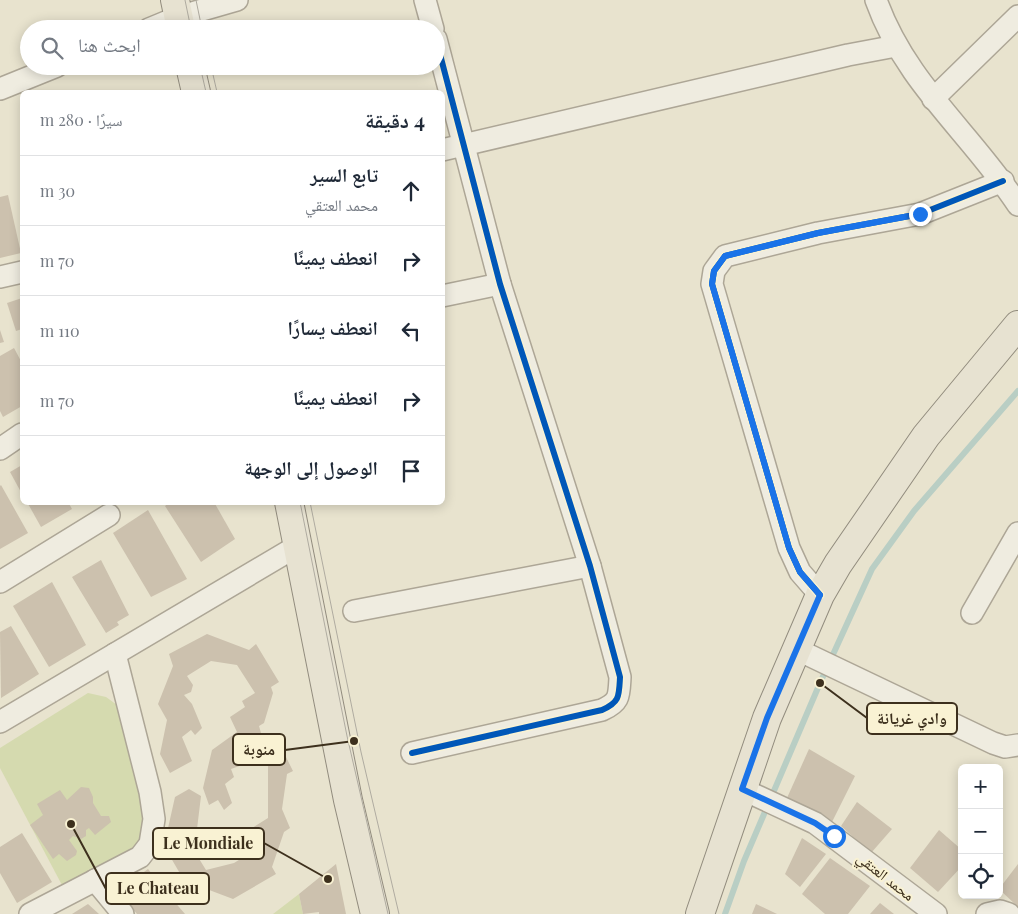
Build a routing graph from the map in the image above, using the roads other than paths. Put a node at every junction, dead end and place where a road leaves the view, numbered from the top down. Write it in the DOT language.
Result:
graph roads {
  1 [pos="237,0"];
  2 [pos="425,0"];
  3 [pos="876,0"];
  4 [pos="178,15"];
  5 [pos="1018,16"];
  6 [pos="431,20"];
  7 [pos="896,46"];
  8 [pos="35,75"];
  9 [pos="192,75"];
  10 [pos="442,75"];
  11 [pos="0,89"];
  12 [pos="196,90"];
  13 [pos="444,90"];
  14 [pos="445,97"];
  15 [pos="933,99"];
  16 [pos="453,148"];
  17 [pos="1003,181"];
  18 [pos="1018,205"];
  19 [pos="20,272"];
  20 [pos="0,277"];
  21 [pos="500,284"];
  22 [pos="445,295"];
  23 [pos="1015,334"];
  24 [pos="20,435"];
  25 [pos="0,449"];
  26 [pos="291,505"];
  27 [pos="109,515"];
  28 [pos="1018,533"];
  29 [pos="298,545"];
  30 [pos="590,566"];
  31 [pos="0,582"];
  32 [pos="820,595"];
  33 [pos="354,611"];
  34 [pos="972,613"];
  35 [pos="796,649"];
  36 [pos="115,654"];
  37 [pos="0,722"];
  38 [pos="1018,745"];
  39 [pos="412,753"];
  40 [pos="749,793"];
  41 [pos="95,880"];
  42 [pos="30,914"];
  43 [pos="123,914"];
  44 [pos="375,914"];
  45 [pos="700,914"];
  46 [pos="936,914"];
  47 [pos="987,914"];
  48 [pos="1009,914"];
  1 -- 4 [label="street"];
  2 -- 6 [label="street"];
  3 -- 7 [label="street"];
  5 -- 15 [label="street"];
  7 -- 15 [label="street"];
  7 -- 16 [label="street"];
  8 -- 11 [label="street"];
  9 -- 12 [label="main road"];
  10 -- 13 [label="street"];
  14 -- 16 [label="street"];
  15 -- 17 [label="street"];
  16 -- 21 [label="street"];
  17 -- 18 [label="street"];
  17 -- 32 [label="street"];
  19 -- 20 [label="street"];
  21 -- 22 [label="street"];
  21 -- 30 [label="street"];
  23 -- 32 [label="main road"];
  24 -- 25 [label="street"];
  26 -- 29 [label="main road"];
  27 -- 31 [label="street"];
  28 -- 34 [label="street"];
  29 -- 36 [label="street"];
  29 -- 44 [label="main road"];
  30 -- 33 [label="street"];
  30 -- 39 [label="street"];
  32 -- 35 [label="main road"];
  35 -- 38 [label="street"];
  35 -- 40 [label="main road"];
  36 -- 37 [label="street"];
  36 -- 41 [label="street"];
  40 -- 45 [label="main road"];
  40 -- 46 [label="street, محمد العتقي"];
  41 -- 42 [label="street"];
  41 -- 43 [label="street"];
  47 -- 48 [label="street"];
}
